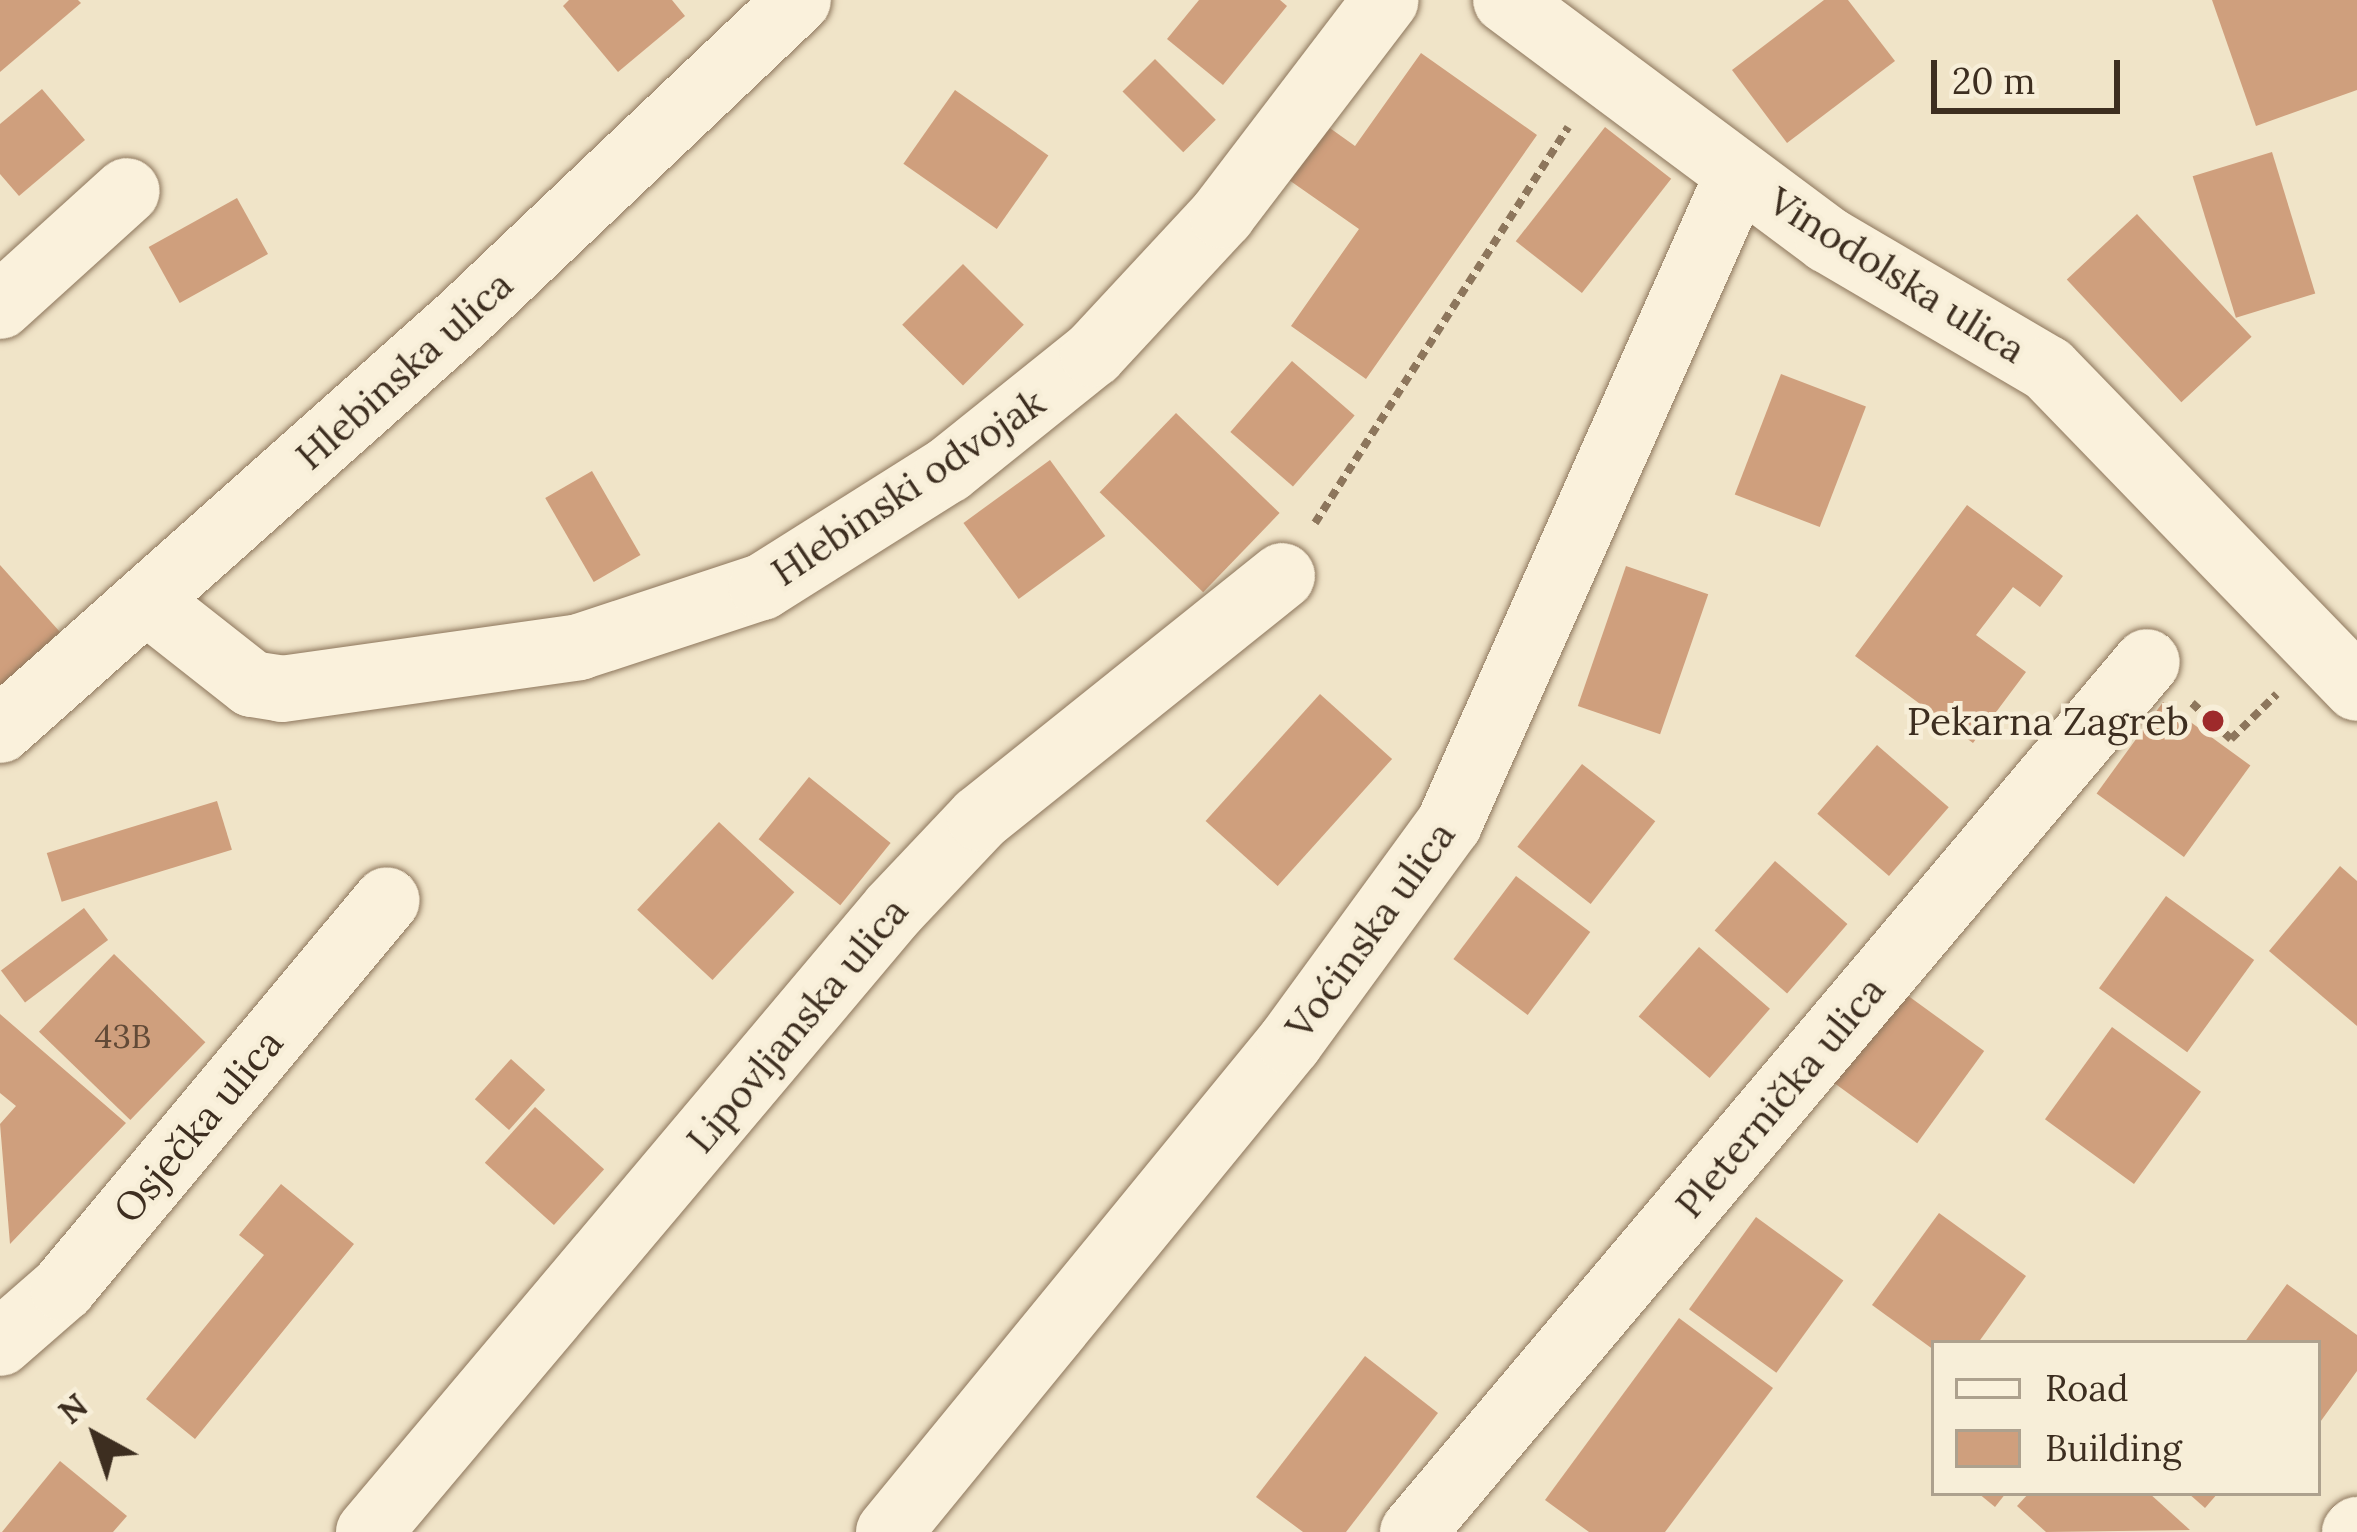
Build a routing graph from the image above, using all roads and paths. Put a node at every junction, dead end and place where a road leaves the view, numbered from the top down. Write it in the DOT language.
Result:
graph roads {
  1 [pos="798,0"];
  2 [pos="1385,0"];
  3 [pos="1505,0"];
  4 [pos="1608,70"];
  5 [pos="1738,175"];
  6 [pos="128,191"];
  7 [pos="0,306"];
  8 [pos="1282,576"];
  9 [pos="148,602"];
  10 [pos="2146,662"];
  11 [pos="2339,671"];
  12 [pos="0,730"];
  13 [pos="387,899"];
  14 [pos="0,1343"];
  15 [pos="369,1532"];
  16 [pos="889,1532"];
  17 [pos="1413,1532"];
  1 -- 9 [label="street, Hlebinska ulica"];
  2 -- 9 [label="street, Hlebinski odvojak"];
  3 -- 4 [label="street, Vinodolska ulica"];
  4 -- 5 [label="street, Vinodolska ulica"];
  4 -- 8 [label="path"];
  5 -- 11 [label="street, Vinodolska ulica"];
  5 -- 16 [label="street, Voćinska ulica"];
  6 -- 7 [label="street"];
  8 -- 15 [label="street, Lipovljanska ulica"];
  9 -- 12 [label="street, Hlebinska ulica"];
  10 -- 11 [label="path"];
  10 -- 17 [label="street, Pleternička ulica"];
  13 -- 14 [label="street, Osječka ulica"];
}
